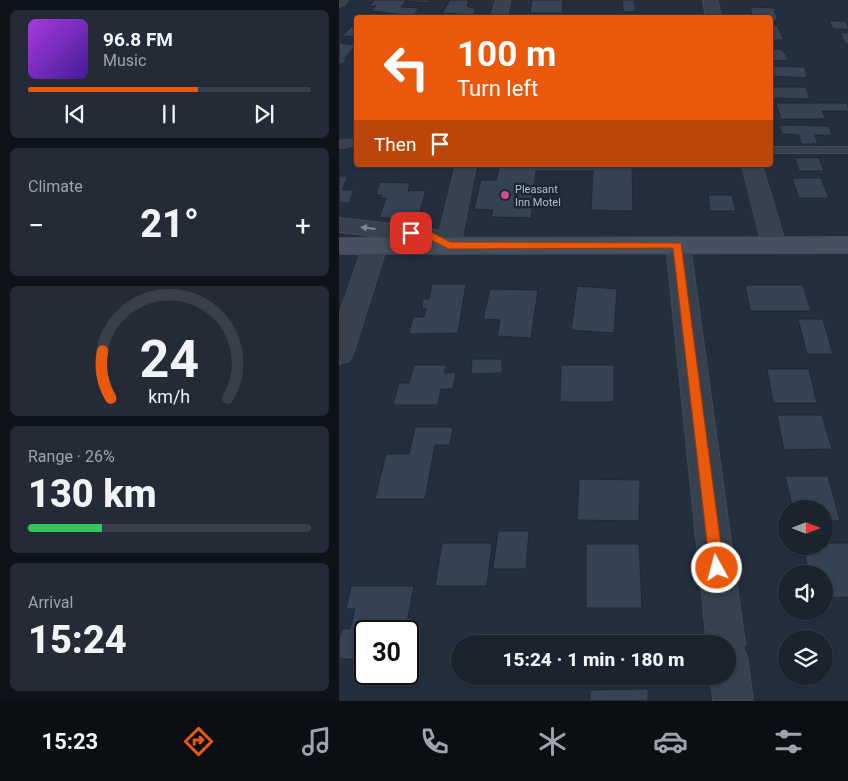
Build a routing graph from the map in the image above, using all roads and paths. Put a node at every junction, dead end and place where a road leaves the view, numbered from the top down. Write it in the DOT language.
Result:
graph roads {
  1 [pos="503,0"];
  2 [pos="710,0"];
  3 [pos="500,15"];
  4 [pos="713,15"];
  5 [pos="354,142"];
  6 [pos="339,145"];
  7 [pos="773,150"];
  8 [pos="848,150"];
  9 [pos="466,167"];
  10 [pos="753,167"];
  11 [pos="339,225"];
  12 [pos="678,245"];
  13 [pos="774,245"];
  14 [pos="848,245"];
  15 [pos="339,246"];
  16 [pos="375,246"];
  17 [pos="449,246"];
  18 [pos="339,354"];
  19 [pos="725,635"];
  20 [pos="731,685"];
  21 [pos="733,701"];
  1 -- 3 [label="street"];
  2 -- 4 [label="street"];
  5 -- 6 [label="lane"];
  7 -- 8 [label="lane"];
  9 -- 17 [label="street"];
  10 -- 13 [label="street"];
  17 -- 11 [label="street, one-way"];
  12 -- 13 [label="main road"];
  12 -- 17 [label="main road"];
  12 -- 19 [label="street"];
  13 -- 14 [label="main road"];
  15 -- 16 [label="main road"];
  16 -- 17 [label="main road"];
  16 -- 18 [label="street"];
  20 -- 21 [label="street"];
}
